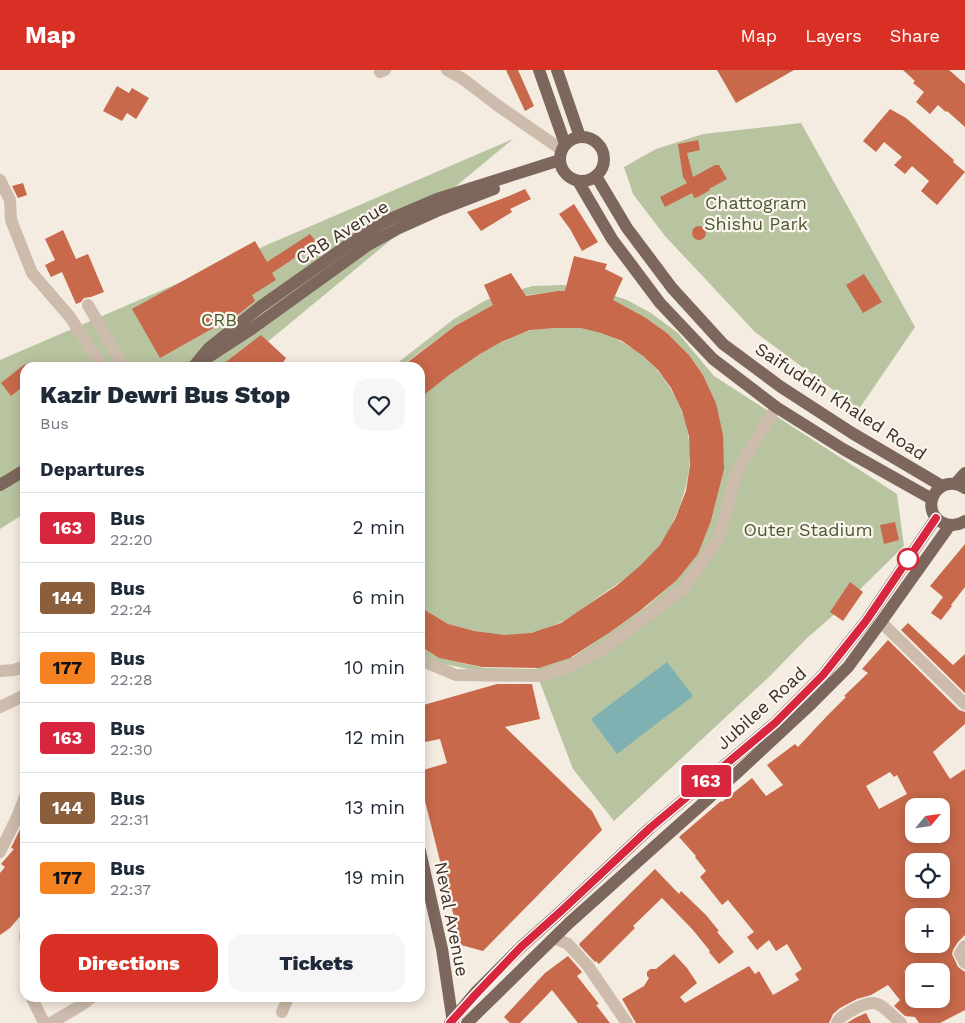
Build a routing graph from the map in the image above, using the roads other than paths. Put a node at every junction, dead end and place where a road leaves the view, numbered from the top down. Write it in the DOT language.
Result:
graph roads {
  1 [pos="447,70"];
  2 [pos="539,70"];
  3 [pos="557,70"];
  4 [pos="580,137"];
  5 [pos="562,155"];
  6 [pos="596,176"];
  7 [pos="0,180"];
  8 [pos="578,181"];
  9 [pos="88,305"];
  10 [pos="99,362"];
  11 [pos="121,362"];
  12 [pos="200,362"];
  13 [pos="776,407"];
  14 [pos="20,473"];
  15 [pos="965,473"];
  16 [pos="0,485"];
  17 [pos="942,486"];
  18 [pos="960,486"];
  19 [pos="932,499"];
  20 [pos="936,518"];
  21 [pos="965,521"];
  22 [pos="950,525"];
  23 [pos="881,622"];
  24 [pos="425,662"];
  25 [pos="20,668"];
  26 [pos="0,670"];
  27 [pos="20,697"];
  28 [pos="965,704"];
  29 [pos="0,707"];
  30 [pos="20,810"];
  31 [pos="0,852"];
  32 [pos="425,873"];
  33 [pos="554,938"];
  34 [pos="965,946"];
  35 [pos="965,964"];
  36 [pos="34,1002"];
  37 [pos="86,1002"];
  38 [pos="286,1002"];
  39 [pos="282,1012"];
  40 [pos="452,1022"];
  41 [pos="44,1023"];
  42 [pos="51,1023"];
  43 [pos="467,1023"];
  44 [pos="627,1023"];
  45 [pos="837,1023"];
  46 [pos="901,1023"];
  1 -- 5 [label="street"];
  2 -- 5 [label="main road"];
  3 -- 4 [label="main road"];
  4 -- 5 [label="main road"];
  4 -- 6 [label="main road"];
  5 -- 8 [label="main road"];
  5 -- 12 [label="main road, CRB Avenue"];
  6 -- 8 [label="main road"];
  6 -- 17 [label="main road, Saifuddin Khaled Road"];
  7 -- 10 [label="street"];
  8 -- 13 [label="main road, Saifuddin Khaled Road"];
  9 -- 11 [label="street"];
  13 -- 19 [label="main road, Saifuddin Khaled Road"];
  13 -- 24 [label="street"];
  14 -- 16 [label="main road"];
  15 -- 18 [label="main road"];
  17 -- 18 [label="main road"];
  17 -- 19 [label="main road"];
  19 -- 20 [label="main road"];
  20 -- 22 [label="main road"];
  20 -- 40 [label="main road, Jubilee Road"];
  21 -- 22 [label="main road"];
  22 -- 23 [label="main road"];
  23 -- 28 [label="street"];
  23 -- 33 [label="main road"];
  25 -- 26 [label="street"];
  27 -- 29 [label="street"];
  30 -- 31 [label="street"];
  32 -- 40 [label="main road, Neval Avenue"];
  33 -- 43 [label="main road"];
  33 -- 44 [label="street"];
  34 -- 35 [label="street"];
  36 -- 41 [label="street"];
  37 -- 42 [label="street"];
  38 -- 39 [label="street"];
  45 -- 46 [label="street"];
}
